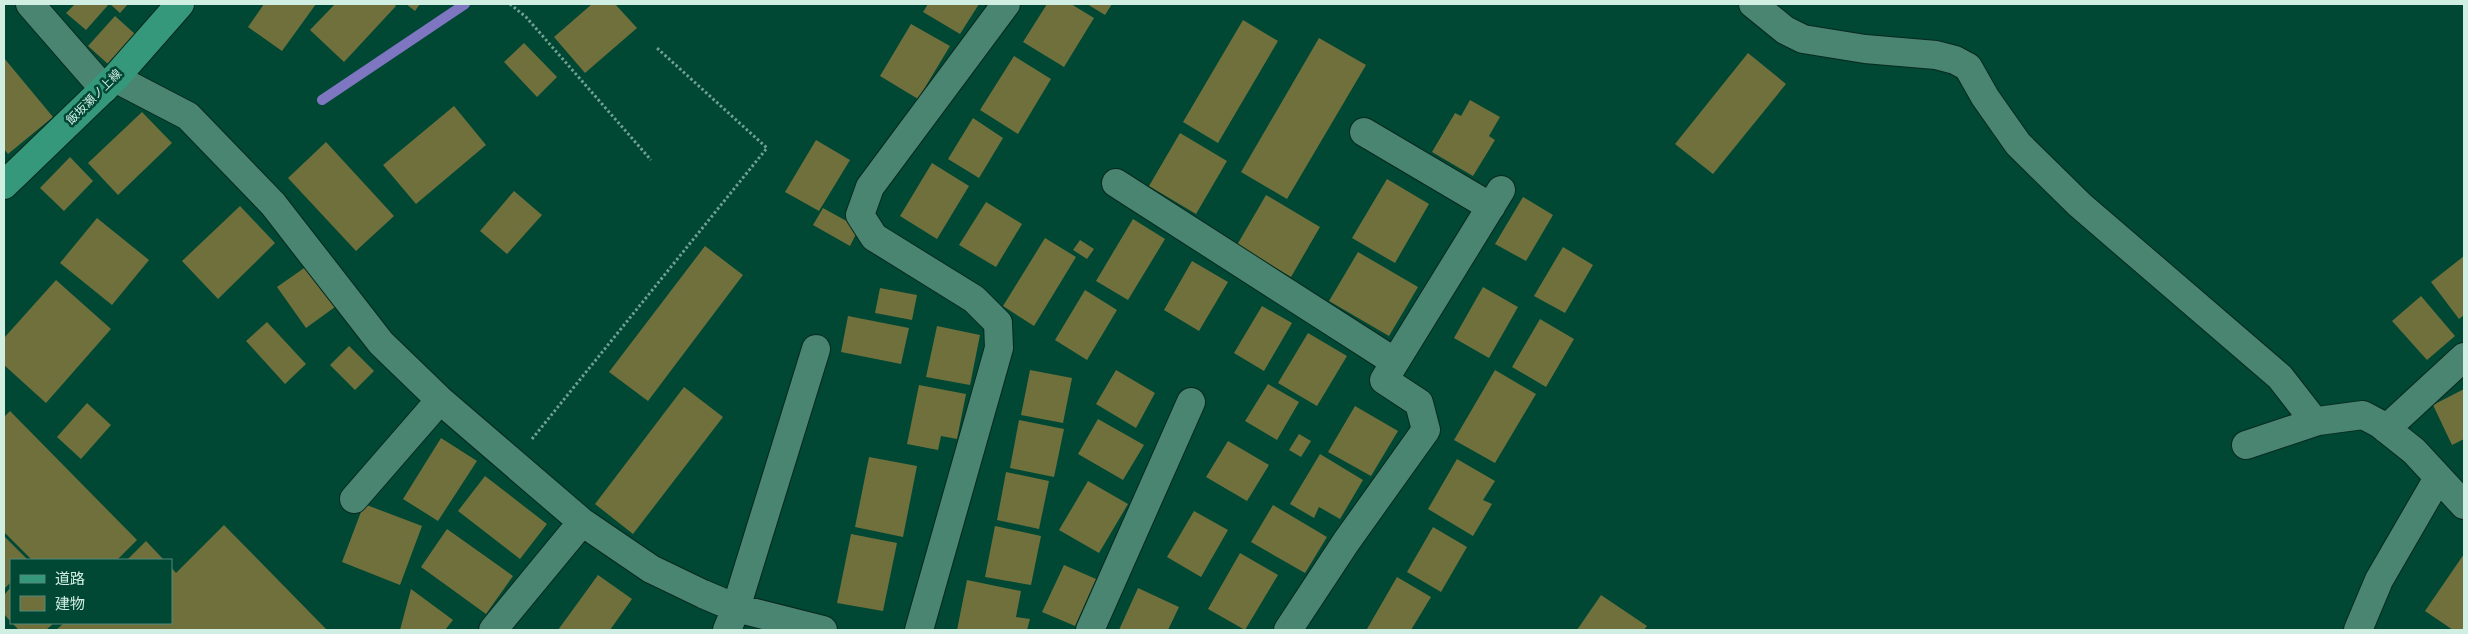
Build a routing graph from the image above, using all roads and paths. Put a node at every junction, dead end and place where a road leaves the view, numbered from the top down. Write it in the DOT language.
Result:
graph roads {
  1 [pos="30,4"];
  2 [pos="180,4"];
  3 [pos="510,4"];
  4 [pos="1006,4"];
  5 [pos="1752,4"];
  6 [pos="657,48"];
  7 [pos="110,83"];
  8 [pos="1364,132"];
  9 [pos="651,160"];
  10 [pos="1116,183"];
  11 [pos="4,185"];
  12 [pos="816,349"];
  13 [pos="2464,357"];
  14 [pos="1395,362"];
  15 [pos="440,400"];
  16 [pos="1191,402"];
  17 [pos="2315,422"];
  18 [pos="2386,429"];
  19 [pos="2246,445"];
  20 [pos="513,462"];
  21 [pos="2438,478"];
  22 [pos="354,499"];
  23 [pos="2464,505"];
  24 [pos="582,522"];
  25 [pos="732,619"];
  26 [pos="493,630"];
  27 [pos="823,630"];
  28 [pos="920,630"];
  29 [pos="1090,630"];
  30 [pos="1288,630"];
  31 [pos="2358,630"];
  1 -- 7 [label="street"];
  2 -- 7 [label="main road, 飯坂瀬ノ上線"];
  3 -- 9 [label="path"];
  4 -- 28 [label="street"];
  5 -- 17 [label="street"];
  6 -- 20 [label="path"];
  7 -- 11 [label="main road, 飯坂瀬ノ上線"];
  7 -- 15 [label="street"];
  8 -- 14 [label="street"];
  10 -- 14 [label="street"];
  12 -- 25 [label="street"];
  13 -- 18 [label="street"];
  14 -- 30 [label="street"];
  15 -- 20 [label="street"];
  15 -- 22 [label="street"];
  16 -- 29 [label="street"];
  17 -- 18 [label="street"];
  17 -- 19 [label="street"];
  18 -- 21 [label="street"];
  20 -- 24 [label="street"];
  21 -- 23 [label="street"];
  21 -- 31 [label="street"];
  24 -- 25 [label="street"];
  24 -- 26 [label="street"];
  25 -- 27 [label="street"];
}
